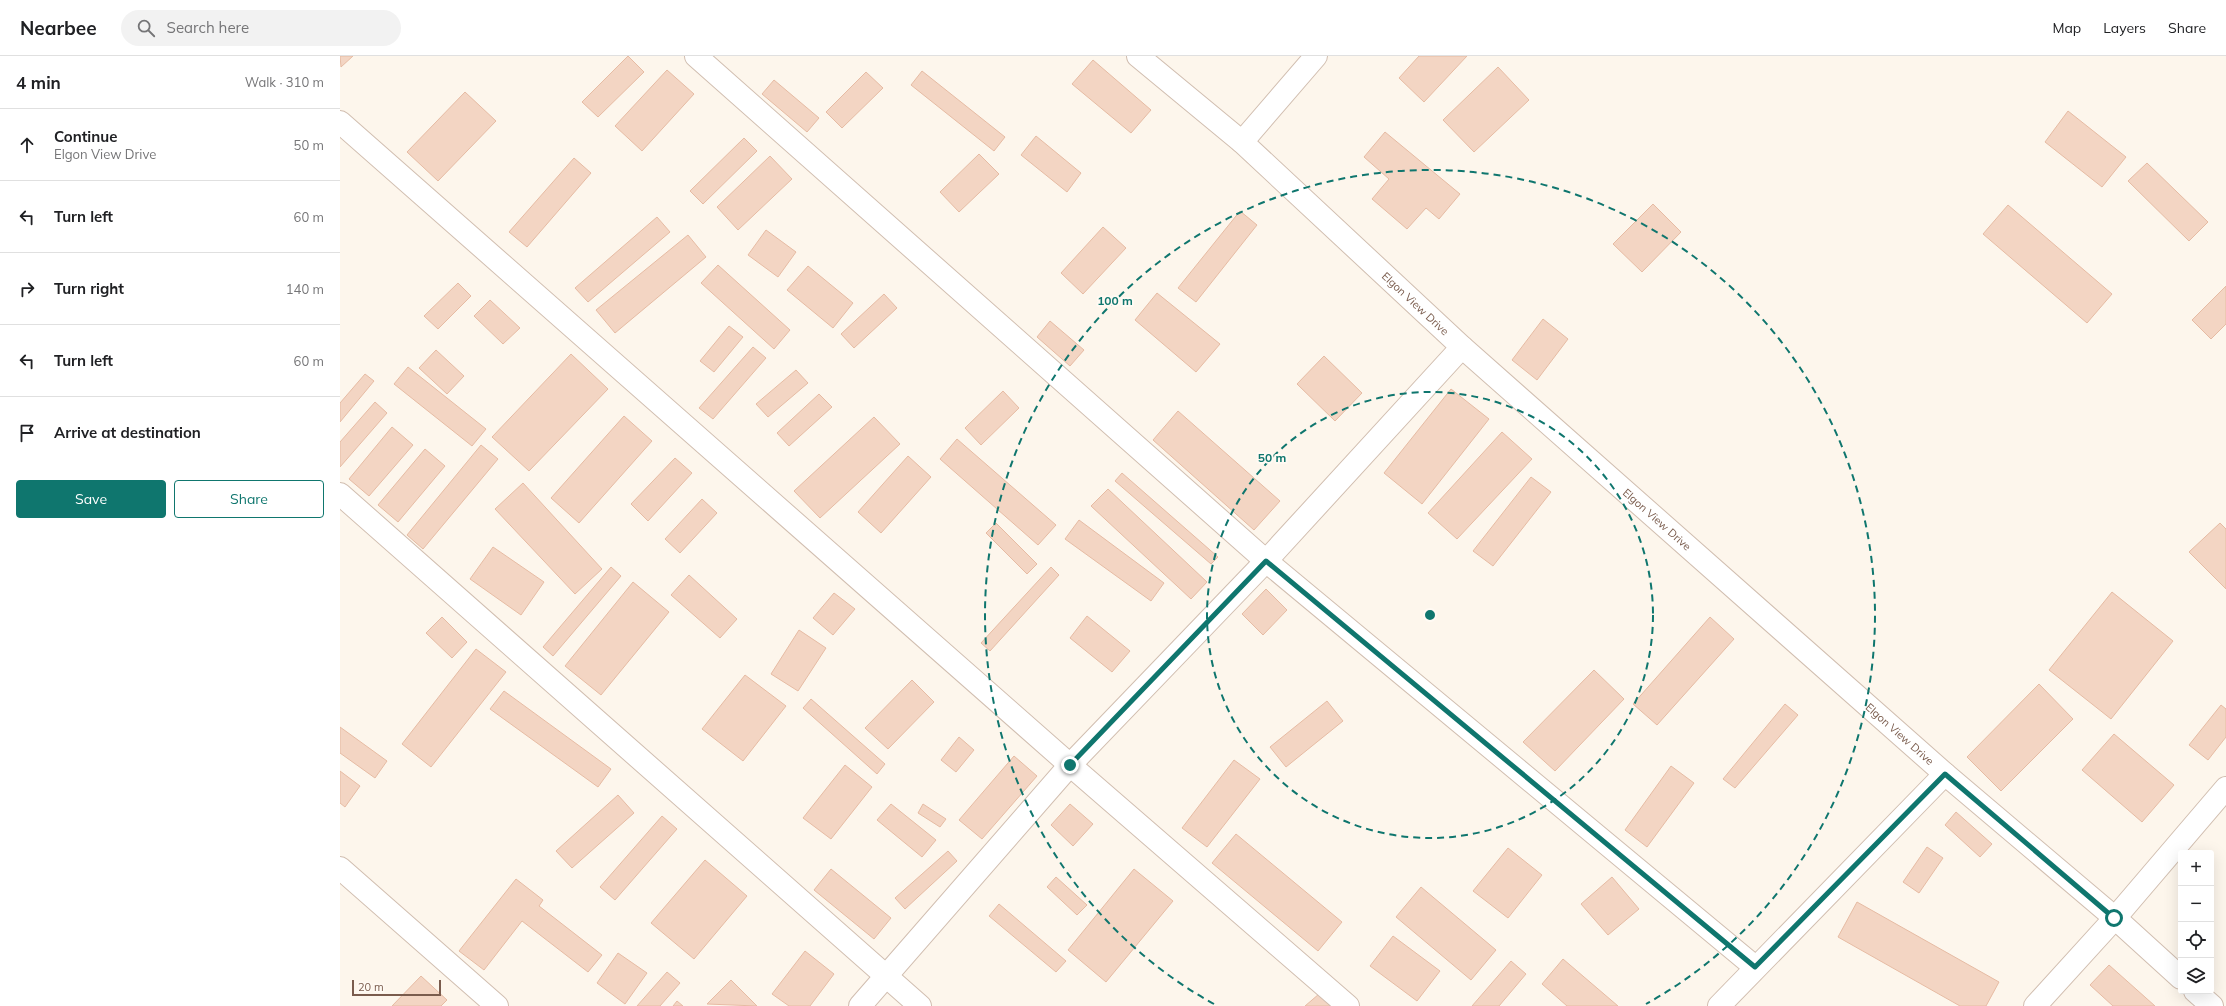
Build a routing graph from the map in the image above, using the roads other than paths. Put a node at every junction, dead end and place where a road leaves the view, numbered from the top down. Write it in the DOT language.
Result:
graph roads {
  1 [pos="696,56"];
  2 [pos="1138,56"];
  3 [pos="1316,56"];
  4 [pos="340,122"];
  5 [pos="1242,142"];
  6 [pos="1462,347"];
  7 [pos="340,494"];
  8 [pos="1266,561"];
  9 [pos="1070,765"];
  10 [pos="1945,774"];
  11 [pos="2226,788"];
  12 [pos="340,868"];
  13 [pos="2114,918"];
  14 [pos="1755,967"];
  15 [pos="2178,975"];
  16 [pos="887,978"];
  17 [pos="2198,994"];
  18 [pos="497,1006"];
  19 [pos="860,1006"];
  20 [pos="920,1006"];
  21 [pos="1348,1006"];
  22 [pos="1719,1006"];
  23 [pos="2035,1006"];
  24 [pos="2212,1006"];
  1 -- 8 [label="street"];
  2 -- 5 [label="street, Elgon View Drive"];
  3 -- 5 [label="street"];
  4 -- 9 [label="street"];
  5 -- 6 [label="street, Elgon View Drive"];
  6 -- 8 [label="street"];
  6 -- 10 [label="street, Elgon View Drive"];
  7 -- 16 [label="street"];
  8 -- 9 [label="street"];
  8 -- 14 [label="street"];
  9 -- 16 [label="street"];
  9 -- 21 [label="street"];
  10 -- 13 [label="street, Elgon View Drive"];
  10 -- 14 [label="street"];
  11 -- 13 [label="street"];
  12 -- 18 [label="street"];
  13 -- 15 [label="street, Elgon View Drive"];
  13 -- 23 [label="street"];
  14 -- 22 [label="street"];
  16 -- 19 [label="street"];
  16 -- 20 [label="street"];
  17 -- 24 [label="street"];
}
